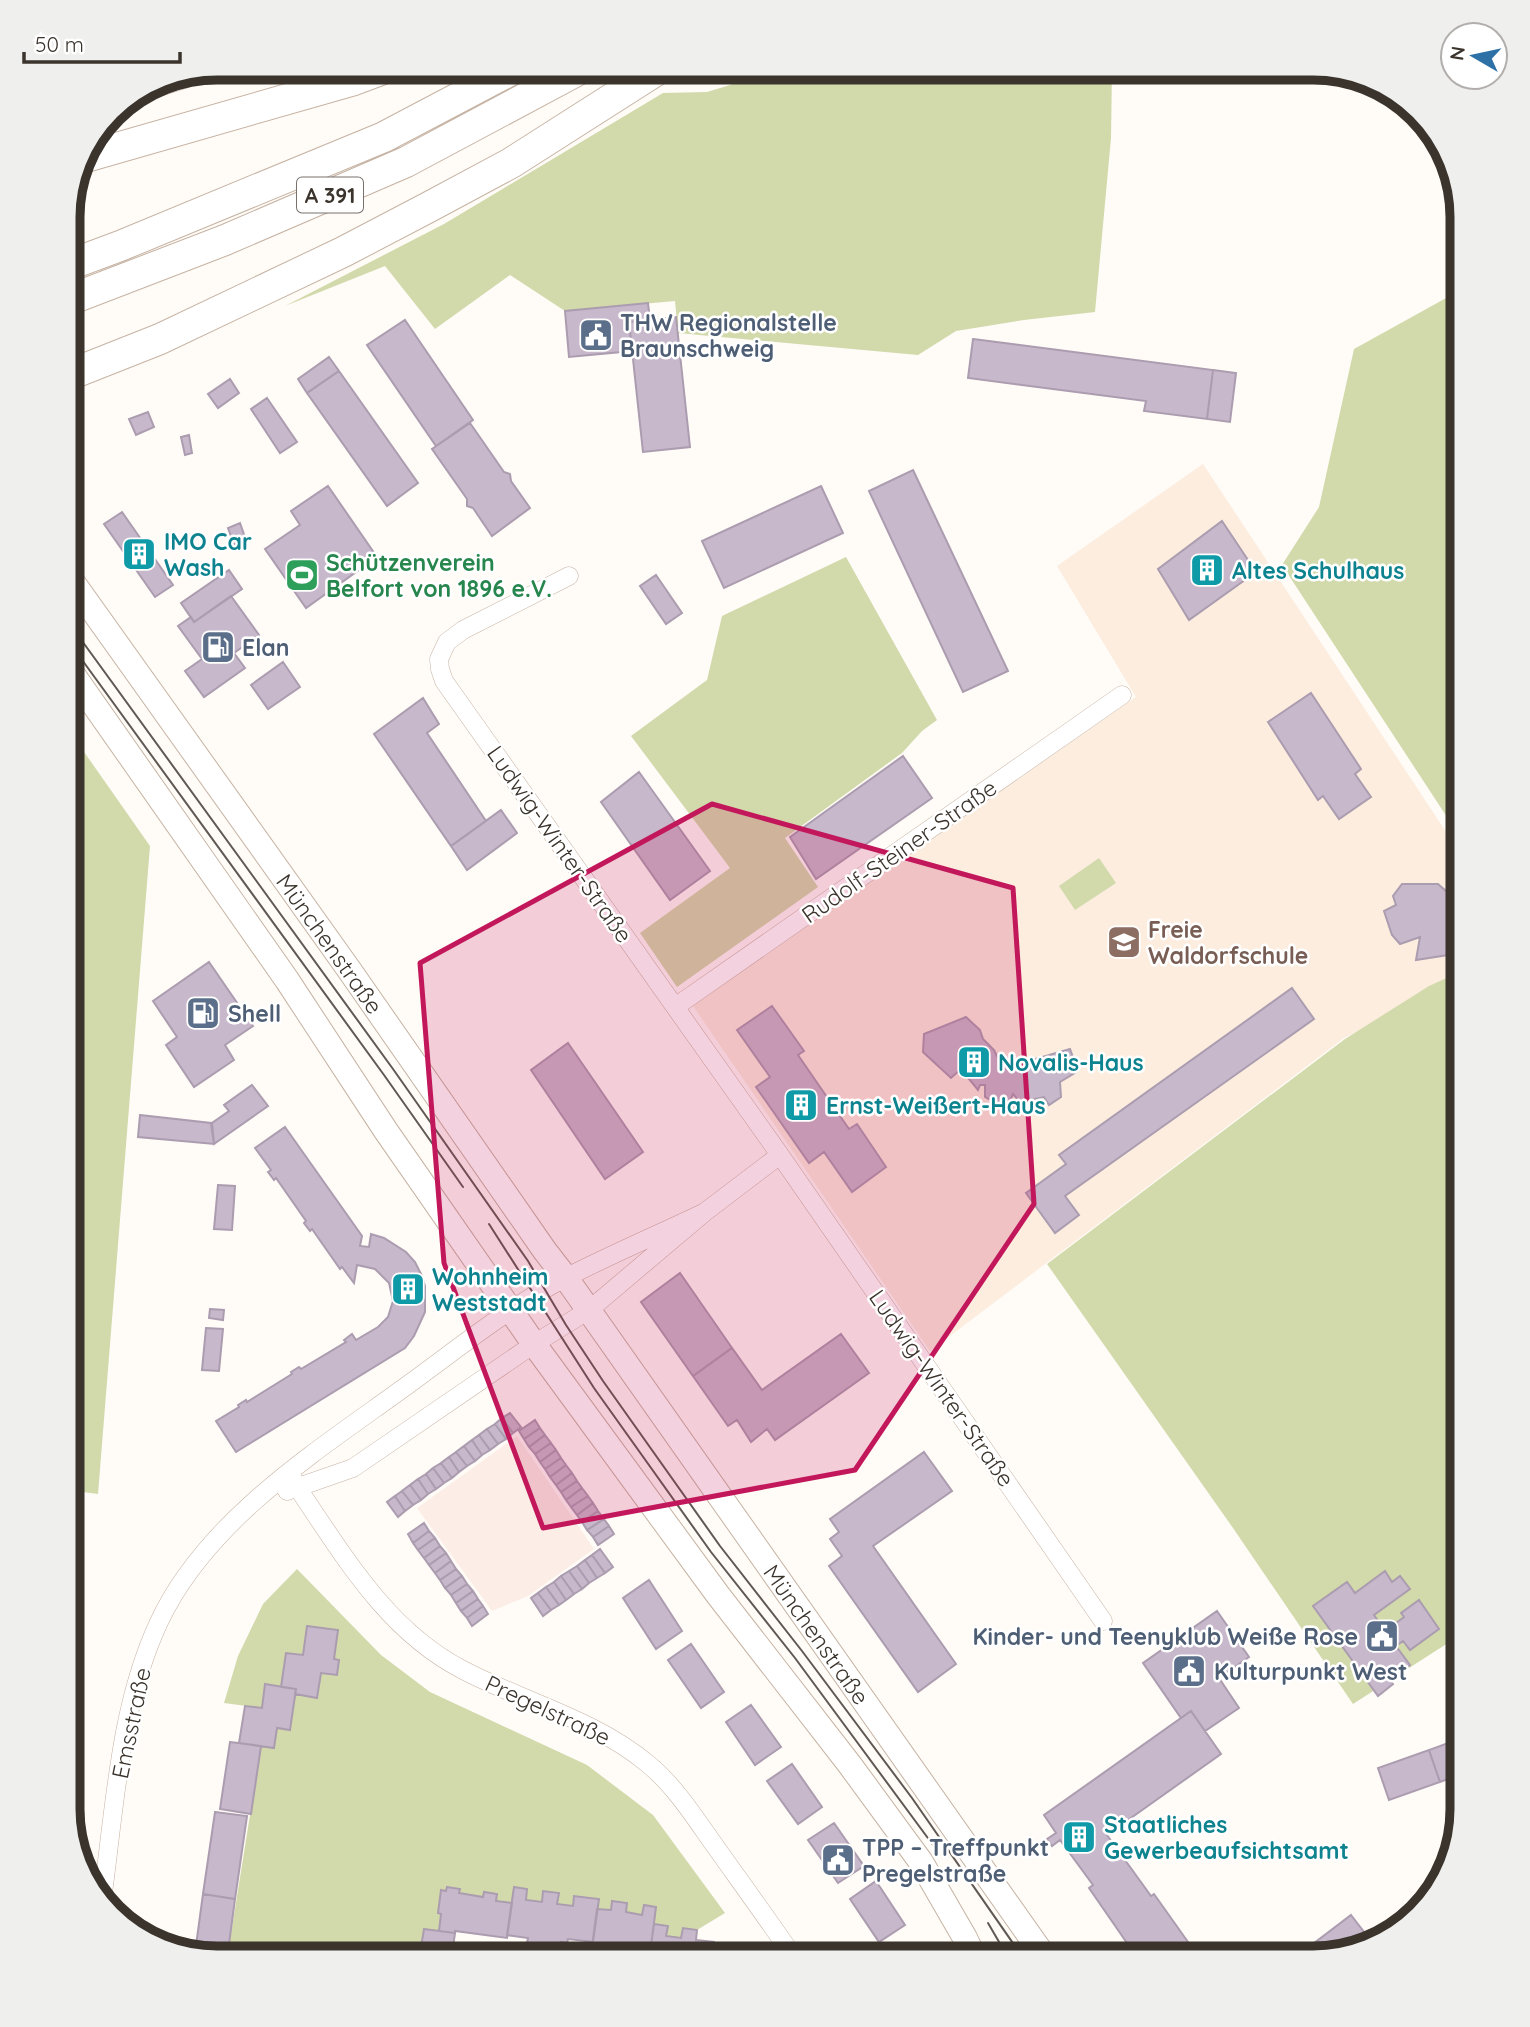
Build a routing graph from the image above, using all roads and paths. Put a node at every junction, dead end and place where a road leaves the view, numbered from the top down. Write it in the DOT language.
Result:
graph roads {
  1 [pos="351,81"];
  2 [pos="490,81"];
  3 [pos="558,81"];
  4 [pos="640,81"];
  5 [pos="97,154"];
  6 [pos="81,261"];
  7 [pos="81,295"];
  8 [pos="81,370"];
  9 [pos="569,576"];
  10 [pos="81,594"];
  11 [pos="81,687"];
  12 [pos="1122,695"];
  13 [pos="675,1007"];
  14 [pos="780,1155"];
  15 [pos="705,1212"];
  16 [pos="566,1278"];
  17 [pos="511,1310"];
  18 [pos="589,1310"];
  19 [pos="534,1344"];
  20 [pos="293,1480"];
  21 [pos="1103,1621"];
  22 [pos="104,1886"];
  23 [pos="786,1946"];
  24 [pos="969,1946"];
  25 [pos="1037,1946"];
  1 -- 5 [label="highway"];
  2 -- 6 [label="highway, A 391"];
  3 -- 7 [label="highway, A 391"];
  4 -- 8 [label="highway"];
  9 -- 13 [label="street, Ludwig-Winter-Straße"];
  10 -- 16 [label="main road, Münchenstraße"];
  11 -- 17 [label="main road"];
  12 -- 13 [label="street, Rudolf-Steiner-Straße"];
  13 -- 14 [label="street, Ludwig-Winter-Straße"];
  14 -- 15 [label="street"];
  14 -- 21 [label="street, Ludwig-Winter-Straße"];
  15 -- 16 [label="street"];
  15 -- 18 [label="street"];
  16 -- 17 [label="street, Emsstraße"];
  16 -- 18 [label="main road, Münchenstraße"];
  17 -- 19 [label="main road"];
  17 -- 20 [label="street, Emsstraße"];
  18 -- 19 [label="street"];
  18 -- 25 [label="main road, Münchenstraße"];
  19 -- 20 [label="street, Emsstraße"];
  19 -- 24 [label="main road"];
  20 -- 22 [label="street, Emsstraße"];
  20 -- 23 [label="street, Pregelstraße"];
}
